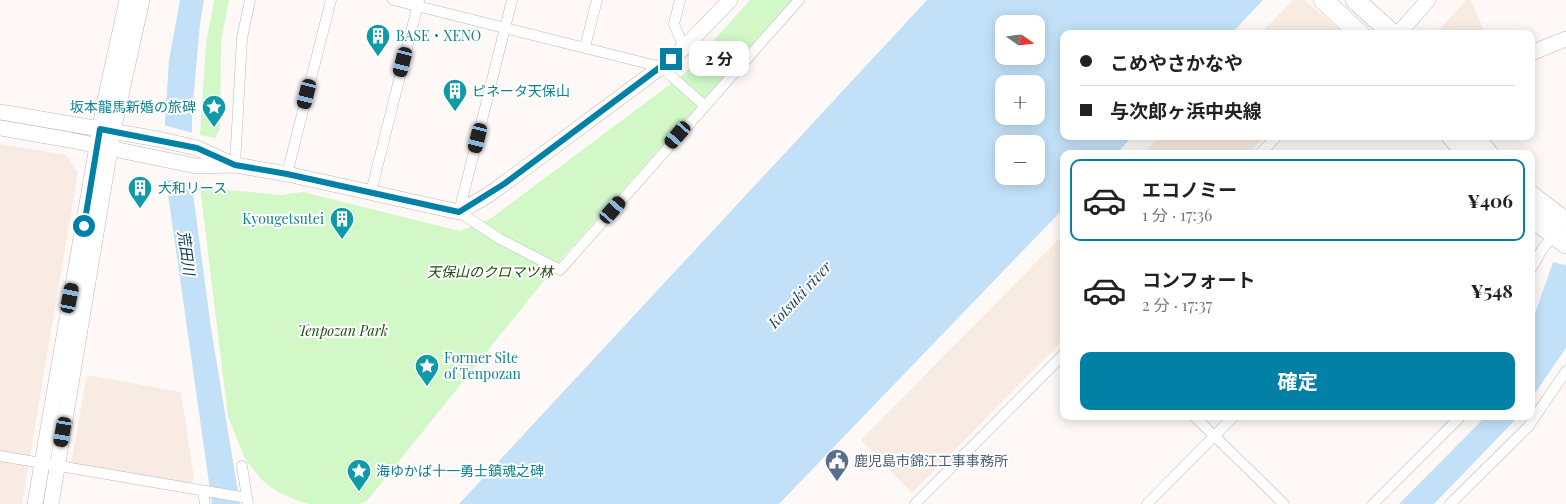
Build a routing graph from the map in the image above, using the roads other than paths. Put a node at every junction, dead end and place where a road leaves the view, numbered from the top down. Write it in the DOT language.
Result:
graph roads {
  1 [pos="127,0"];
  2 [pos="142,0"];
  3 [pos="250,0"];
  4 [pos="331,0"];
  5 [pos="393,0"];
  6 [pos="512,0"];
  7 [pos="597,0"];
  8 [pos="680,0"];
  9 [pos="730,0"];
  10 [pos="799,0"];
  11 [pos="1323,0"];
  12 [pos="1355,0"];
  13 [pos="1428,0"];
  14 [pos="418,3"];
  15 [pos="505,28"];
  16 [pos="1356,30"];
  17 [pos="1389,30"];
  18 [pos="1402,30"];
  19 [pos="1566,40"];
  20 [pos="585,47"];
  21 [pos="684,48"];
  22 [pos="1535,52"];
  23 [pos="661,67"];
  24 [pos="704,106"];
  25 [pos="0,112"];
  26 [pos="0,128"];
  27 [pos="107,130"];
  28 [pos="1273,140"];
  29 [pos="1454,140"];
  30 [pos="1477,140"];
  31 [pos="104,147"];
  32 [pos="1264,150"];
  33 [pos="1463,150"];
  34 [pos="1486,150"];
  35 [pos="235,165"];
  36 [pos="287,174"];
  37 [pos="371,192"];
  38 [pos="1535,200"];
  39 [pos="459,212"];
  40 [pos="1535,219"];
  41 [pos="1563,231"];
  42 [pos="1535,262"];
  43 [pos="74,321"];
  44 [pos="1060,358"];
  45 [pos="1566,372"];
  46 [pos="1535,417"];
  47 [pos="1198,420"];
  48 [pos="1230,420"];
  49 [pos="1457,420"];
  50 [pos="1533,420"];
  51 [pos="1214,436"];
  52 [pos="0,456"];
  53 [pos="41,463"];
  54 [pos="57,466"];
  55 [pos="242,466"];
  56 [pos="206,491"];
  57 [pos="245,499"];
  58 [pos="35,504"];
  59 [pos="51,504"];
  60 [pos="205,504"];
  61 [pos="915,504"];
  62 [pos="1147,504"];
  63 [pos="1284,504"];
  64 [pos="1373,504"];
  65 [pos="1450,504"];
  1 -- 27 [label="street"];
  2 -- 27 [label="street"];
  3 -- 35 [label="street"];
  4 -- 36 [label="street"];
  5 -- 14 [label="street"];
  6 -- 15 [label="street"];
  7 -- 20 [label="street"];
  8 -- 21 [label="street"];
  9 -- 21 [label="street"];
  10 -- 24 [label="street"];
  11 -- 16 [label="highway"];
  12 -- 17 [label="highway"];
  13 -- 18 [label="street"];
  14 -- 15 [label="street"];
  14 -- 37 [label="street"];
  15 -- 20 [label="street"];
  15 -- 39 [label="street"];
  19 -- 22 [label="street"];
  20 -- 23 [label="street"];
  21 -- 23 [label="street"];
  23 -- 24 [label="street"];
  23 -- 39 [label="street"];
  24 -- 39 [label="street"];
  25 -- 27 [label="street"];
  26 -- 31 [label="street"];
  27 -- 31 [label="street"];
  27 -- 35 [label="street"];
  28 -- 32 [label="street"];
  29 -- 33 [label="highway"];
  30 -- 34 [label="highway"];
  31 -- 35 [label="street"];
  31 -- 43 [label="street"];
  35 -- 36 [label="street"];
  36 -- 37 [label="street"];
  37 -- 39 [label="street"];
  38 -- 41 [label="highway"];
  40 -- 41 [label="highway"];
  41 -- 42 [label="street"];
  43 -- 53 [label="street"];
  43 -- 54 [label="street"];
  44 -- 61 [label="street"];
  45 -- 46 [label="street"];
  47 -- 51 [label="street"];
  48 -- 51 [label="street"];
  49 -- 64 [label="street"];
  50 -- 65 [label="street"];
  51 -- 62 [label="street"];
  51 -- 63 [label="street"];
  52 -- 53 [label="street"];
  53 -- 54 [label="street"];
  53 -- 58 [label="street"];
  54 -- 56 [label="street"];
  54 -- 59 [label="street"];
  55 -- 57 [label="street"];
  56 -- 57 [label="street"];
  56 -- 60 [label="street"];
}
